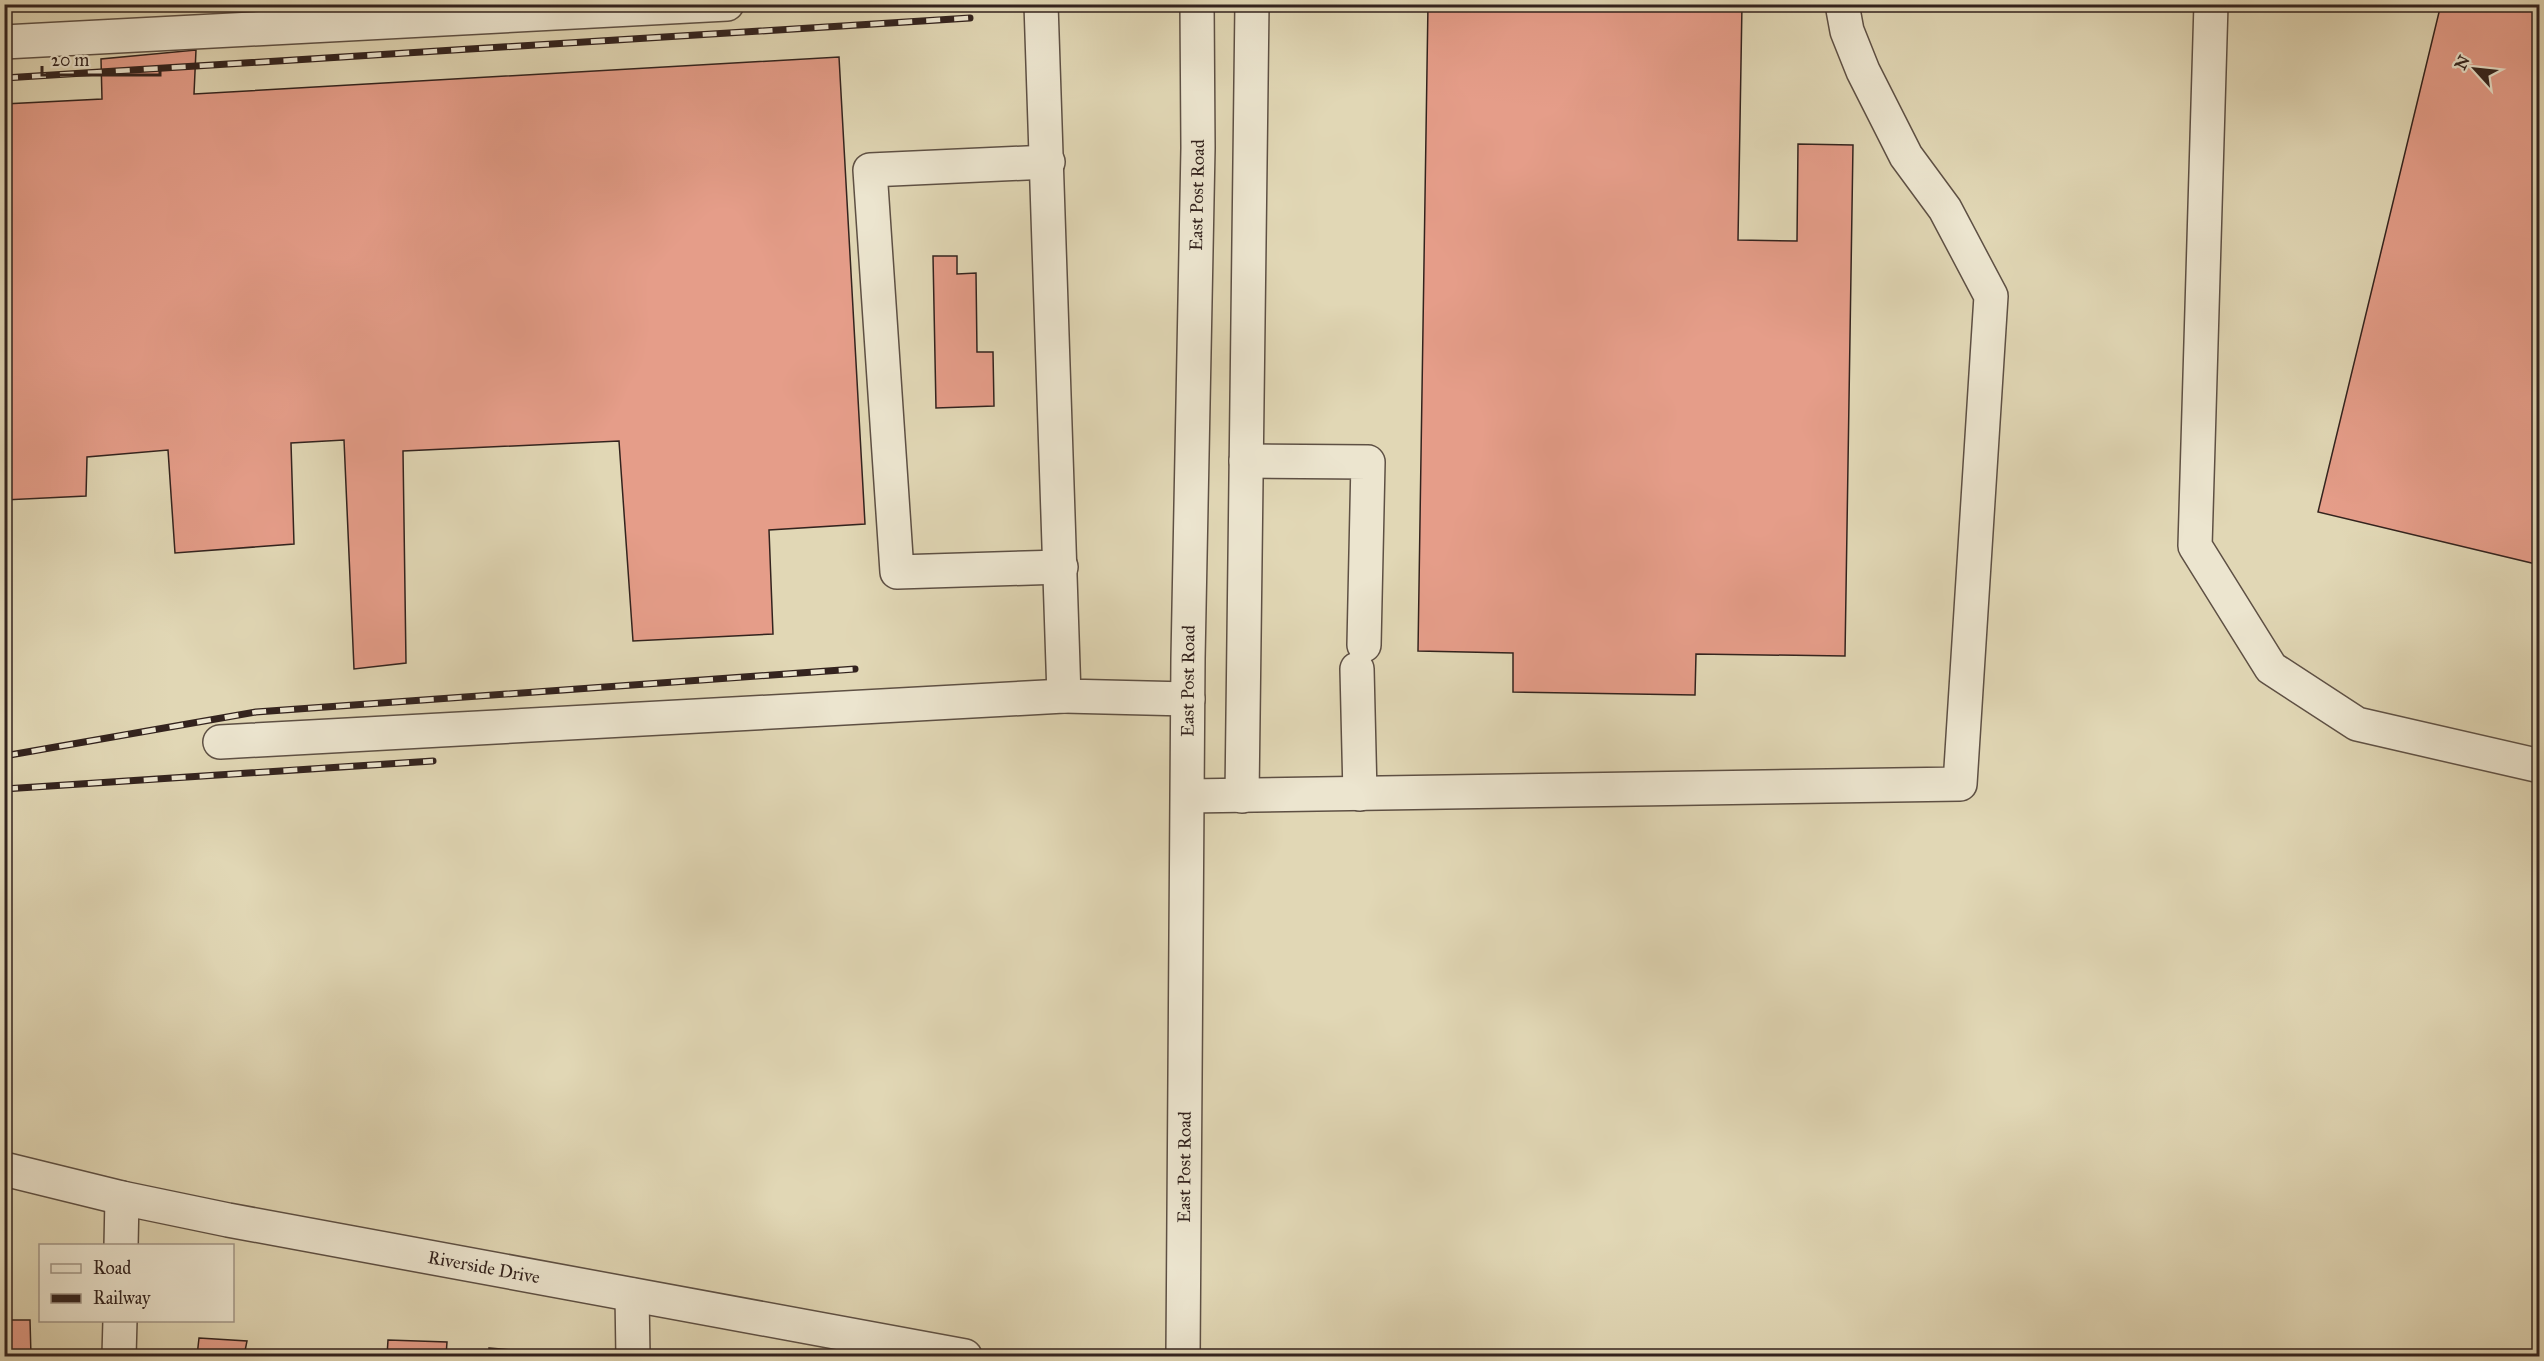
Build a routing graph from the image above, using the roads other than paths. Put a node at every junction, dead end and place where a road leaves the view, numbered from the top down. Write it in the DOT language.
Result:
graph roads {
  1 [pos="727,4"];
  2 [pos="1041,4"];
  3 [pos="1197,4"];
  4 [pos="1252,4"];
  5 [pos="1842,4"];
  6 [pos="2211,4"];
  7 [pos="318,15"];
  8 [pos="4,42"];
  9 [pos="1048,162"];
  10 [pos="1246,461"];
  11 [pos="1061,567"];
  12 [pos="1065,696"];
  13 [pos="1188,699"];
  14 [pos="220,742"];
  15 [pos="2540,766"];
  16 [pos="1360,794"];
  17 [pos="1242,795"];
  18 [pos="1188,796"];
  19 [pos="4,1169"];
  20 [pos="122,1198"];
  21 [pos="121,1244"];
  22 [pos="632,1295"];
  23 [pos="120,1322"];
  24 [pos="119,1356"];
  25 [pos="633,1356"];
  26 [pos="965,1356"];
  27 [pos="1183,1356"];
  1 -- 7 [label="street"];
  2 -- 9 [label="street"];
  3 -- 13 [label="street, East Post Road"];
  4 -- 10 [label="street"];
  5 -- 16 [label="street"];
  6 -- 15 [label="street"];
  7 -- 8 [label="street"];
  9 -- 11 [label="street"];
  9 -- 11 [label="street"];
  10 -- 16 [label="street"];
  10 -- 17 [label="street"];
  11 -- 12 [label="street"];
  12 -- 13 [label="street"];
  12 -- 14 [label="street"];
  13 -- 18 [label="street, East Post Road"];
  16 -- 17 [label="street"];
  17 -- 18 [label="street"];
  18 -- 27 [label="street, East Post Road"];
  19 -- 20 [label="street, Riverside Drive"];
  20 -- 21 [label="street"];
  20 -- 22 [label="street, Riverside Drive"];
  22 -- 25 [label="street"];
  22 -- 26 [label="street, Riverside Drive"];
  23 -- 24 [label="street"];
}
